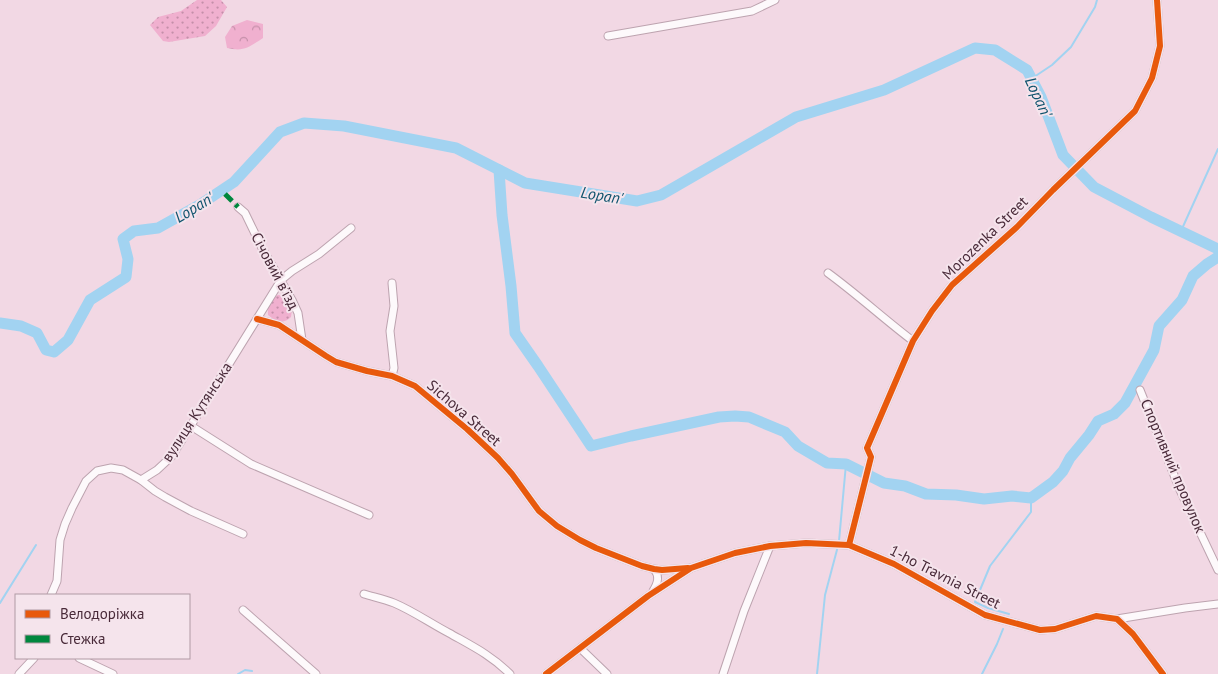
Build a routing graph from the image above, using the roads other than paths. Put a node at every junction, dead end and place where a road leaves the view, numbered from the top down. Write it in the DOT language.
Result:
graph roads {
  1 [pos="775,0"];
  2 [pos="1157,0"];
  3 [pos="608,36"];
  4 [pos="238,207"];
  5 [pos="351,228"];
  6 [pos="828,274"];
  7 [pos="281,280"];
  8 [pos="392,283"];
  9 [pos="257,319"];
  10 [pos="302,340"];
  11 [pos="913,341"];
  12 [pos="392,376"];
  13 [pos="1140,390"];
  14 [pos="190,426"];
  15 [pos="142,480"];
  16 [pos="370,515"];
  17 [pos="243,534"];
  18 [pos="849,545"];
  19 [pos="770,546"];
  20 [pos="691,568"];
  21 [pos="654,569"];
  22 [pos="1218,570"];
  23 [pos="652,593"];
  24 [pos="50,594"];
  25 [pos="364,594"];
  26 [pos="1218,604"];
  27 [pos="243,610"];
  28 [pos="1117,619"];
  29 [pos="580,648"];
  30 [pos="33,659"];
  31 [pos="81,659"];
  32 [pos="19,674"];
  33 [pos="113,674"];
  34 [pos="316,674"];
  35 [pos="510,674"];
  36 [pos="546,674"];
  37 [pos="607,674"];
  38 [pos="723,674"];
  39 [pos="1163,674"];
  1 -- 3 [label="street"];
  2 -- 11 [label="street, Morozenka Street"];
  4 -- 7 [label="street, Січовий в’їзд"];
  5 -- 7 [label="street, вулиця Кутянська"];
  6 -- 11 [label="street"];
  7 -- 9 [label="street, вулиця Кутянська"];
  7 -- 10 [label="street, Січовий в’їзд"];
  8 -- 12 [label="street"];
  9 -- 10 [label="street, Sichova Street"];
  9 -- 14 [label="street, вулиця Кутянська"];
  10 -- 12 [label="street, Sichova Street"];
  11 -- 18 [label="street, Morozenka Street"];
  12 -- 21 [label="street, Sichova Street"];
  13 -- 22 [label="street, Спортивний провулок"];
  14 -- 15 [label="street, вулиця Кутянська"];
  14 -- 16 [label="street"];
  15 -- 17 [label="street"];
  15 -- 24 [label="street"];
  18 -- 19 [label="street, 1-ho Travnia Street"];
  18 -- 28 [label="street, 1-ho Travnia Street"];
  19 -- 20 [label="street, 1-ho Travnia Street"];
  19 -- 38 [label="street"];
  20 -- 21 [label="street, Sichova Street"];
  20 -- 23 [label="street, 1-ho Travnia Street"];
  21 -- 23 [label="street"];
  23 -- 29 [label="street, 1-ho Travnia Street"];
  25 -- 35 [label="street"];
  26 -- 28 [label="street, 1-ho Travnia Street"];
  27 -- 34 [label="street"];
  28 -- 39 [label="street"];
  29 -- 36 [label="street, 1-ho Travnia Street"];
  29 -- 37 [label="street"];
  30 -- 32 [label="street"];
  31 -- 33 [label="street"];
}
